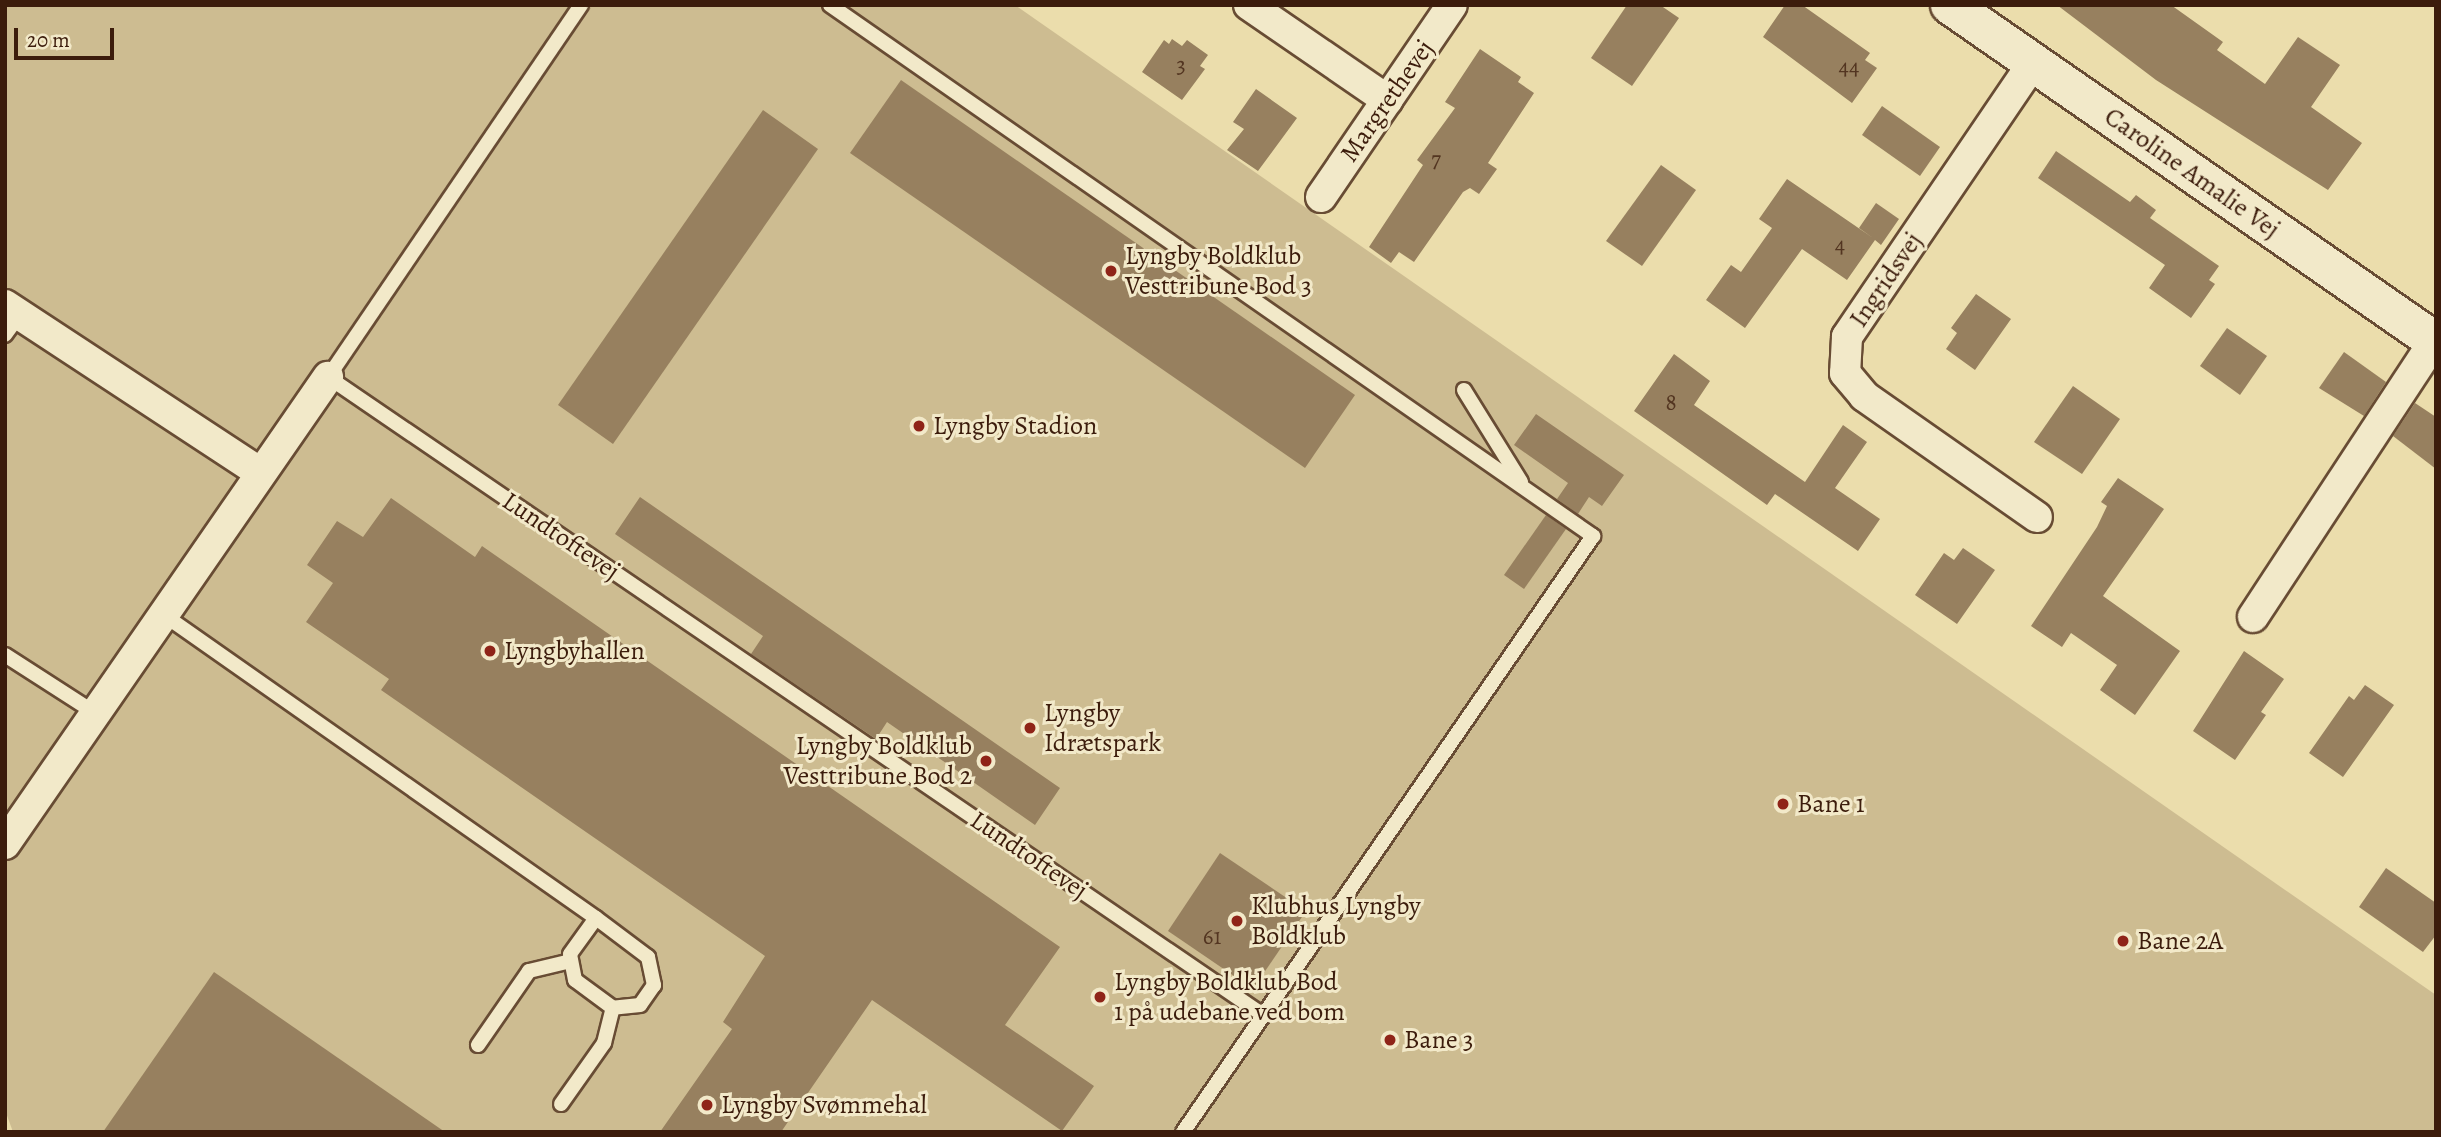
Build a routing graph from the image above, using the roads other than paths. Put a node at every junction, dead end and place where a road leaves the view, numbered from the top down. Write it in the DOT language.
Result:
graph roads {
  1 [pos="581,5"];
  2 [pos="830,5"];
  3 [pos="1249,5"];
  4 [pos="1452,5"];
  5 [pos="1950,5"];
  6 [pos="2033,63"];
  7 [pos="1387,100"];
  8 [pos="1321,197"];
  9 [pos="10,318"];
  10 [pos="2435,341"];
  11 [pos="328,377"];
  12 [pos="1464,390"];
  13 [pos="261,473"];
  14 [pos="1525,489"];
  15 [pos="2037,517"];
  16 [pos="164,615"];
  17 [pos="2253,617"];
  18 [pos="5,655"];
  19 [pos="95,713"];
  20 [pos="5,845"];
  21 [pos="596,918"];
  22 [pos="571,961"];
  23 [pos="613,1008"];
  24 [pos="1263,1015"];
  25 [pos="478,1045"];
  26 [pos="561,1104"];
  27 [pos="1183,1132"];
  1 -- 11 [label="lane"];
  2 -- 14 [label="lane"];
  3 -- 7 [label="street"];
  4 -- 7 [label="street, Margrethevej"];
  5 -- 6 [label="street, Caroline Amalie Vej"];
  6 -- 10 [label="street, Caroline Amalie Vej"];
  6 -- 15 [label="street, Ingridsvej"];
  7 -- 8 [label="street, Margrethevej"];
  9 -- 13 [label="street"];
  10 -- 17 [label="street, Caroline Amalie Vej"];
  11 -- 13 [label="street"];
  11 -- 24 [label="lane, Lundtoftevej"];
  12 -- 14 [label="lane"];
  13 -- 16 [label="street"];
  14 -- 24 [label="lane"];
  16 -- 19 [label="street"];
  16 -- 21 [label="lane"];
  18 -- 19 [label="lane"];
  19 -- 20 [label="street"];
  21 -- 22 [label="lane"];
  21 -- 23 [label="lane"];
  22 -- 23 [label="lane"];
  22 -- 25 [label="lane"];
  23 -- 26 [label="lane"];
  24 -- 27 [label="lane"];
}
